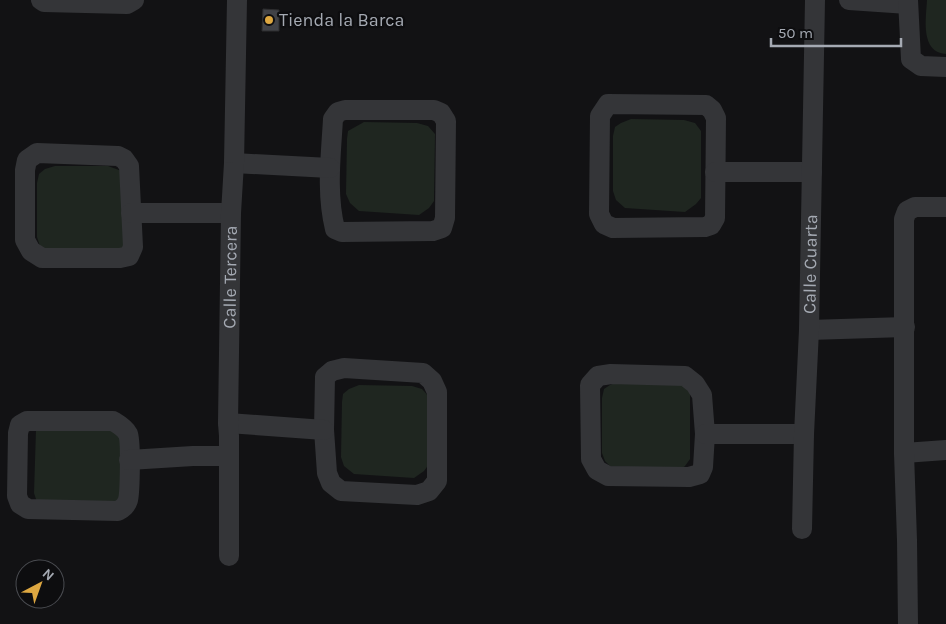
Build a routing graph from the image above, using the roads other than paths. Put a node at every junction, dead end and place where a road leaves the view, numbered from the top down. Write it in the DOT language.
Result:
graph roads {
  1 [pos="41,0"];
  2 [pos="134,0"];
  3 [pos="237,0"];
  4 [pos="815,0"];
  5 [pos="849,0"];
  6 [pos="908,2"];
  7 [pos="946,67"];
  8 [pos="234,163"];
  9 [pos="330,168"];
  10 [pos="715,172"];
  11 [pos="812,172"];
  12 [pos="946,207"];
  13 [pos="131,213"];
  14 [pos="231,213"];
  15 [pos="905,327"];
  16 [pos="809,330"];
  17 [pos="228,423"];
  18 [pos="324,430"];
  19 [pos="705,434"];
  20 [pos="804,434"];
  21 [pos="946,450"];
  22 [pos="904,453"];
  23 [pos="228,456"];
  24 [pos="129,460"];
  25 [pos="802,529"];
  26 [pos="229,556"];
  27 [pos="908,624"];
  1 -- 2 [label="street"];
  3 -- 8 [label="street, Calle Tercera"];
  4 -- 11 [label="street, Calle Cuarta"];
  5 -- 6 [label="street"];
  6 -- 7 [label="street"];
  8 -- 9 [label="street"];
  8 -- 14 [label="street, Calle Tercera"];
  9 -- 9 [label="street"];
  10 -- 10 [label="street"];
  10 -- 11 [label="street"];
  11 -- 16 [label="street, Calle Cuarta"];
  12 -- 15 [label="street"];
  13 -- 13 [label="street"];
  13 -- 14 [label="street"];
  14 -- 17 [label="street, Calle Tercera"];
  15 -- 16 [label="street"];
  15 -- 22 [label="street"];
  16 -- 20 [label="street, Calle Cuarta"];
  17 -- 18 [label="street"];
  17 -- 23 [label="street, Calle Tercera"];
  18 -- 18 [label="street"];
  19 -- 19 [label="street"];
  19 -- 20 [label="street"];
  20 -- 25 [label="street, Calle Cuarta"];
  21 -- 22 [label="street"];
  22 -- 27 [label="street"];
  23 -- 24 [label="street"];
  23 -- 26 [label="street, Calle Tercera"];
  24 -- 24 [label="street"];
}
